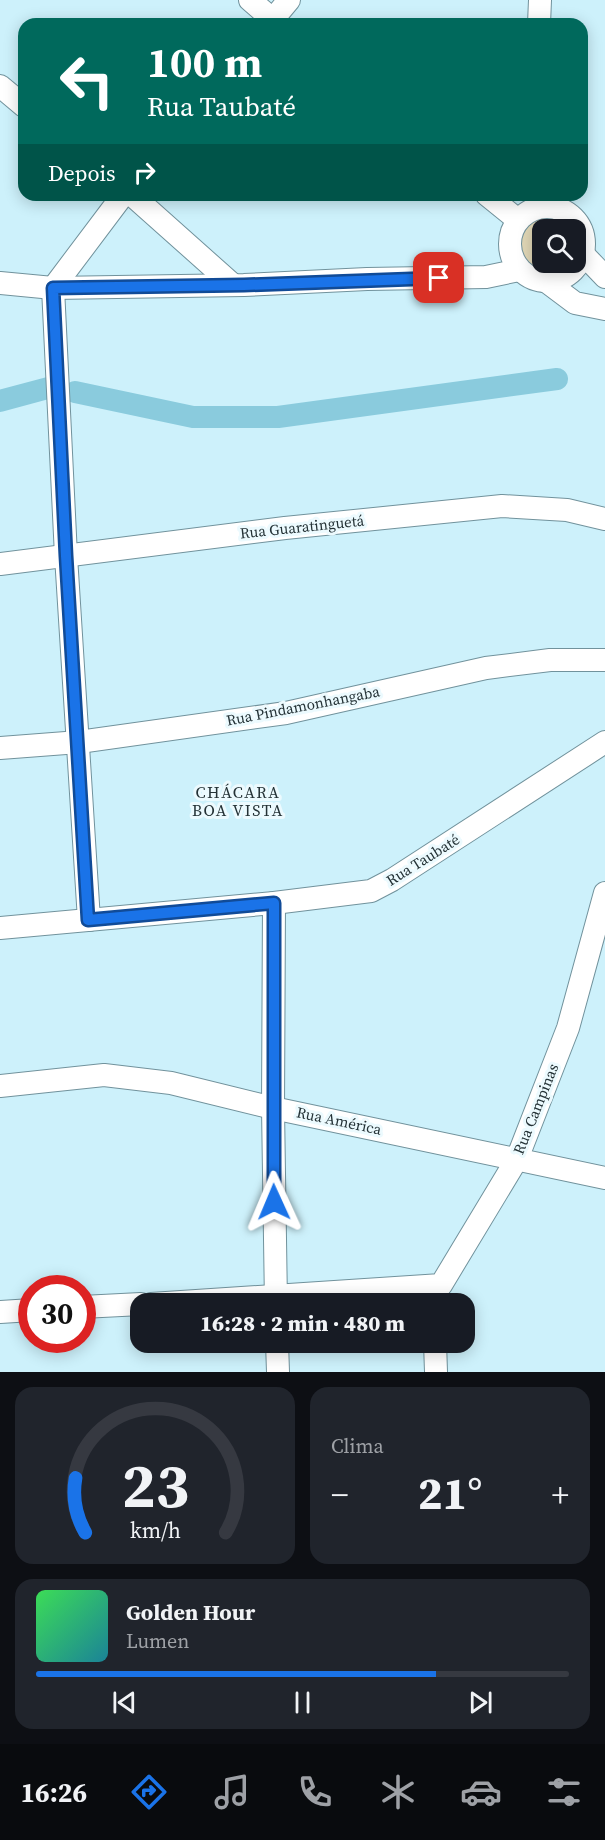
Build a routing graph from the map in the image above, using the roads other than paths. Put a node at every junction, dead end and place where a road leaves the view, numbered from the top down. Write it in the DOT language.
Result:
graph roads {
  1 [pos="250,0"];
  2 [pos="289,0"];
  3 [pos="540,0"];
  4 [pos="270,18"];
  5 [pos="277,18"];
  6 [pos="539,18"];
  7 [pos="0,86"];
  8 [pos="18,101"];
  9 [pos="118,201"];
  10 [pos="139,201"];
  11 [pos="505,201"];
  12 [pos="527,208"];
  13 [pos="575,219"];
  14 [pos="586,257"];
  15 [pos="519,270"];
  16 [pos="571,273"];
  17 [pos="605,277"];
  18 [pos="547,282"];
  19 [pos="0,284"];
  20 [pos="233,285"];
  21 [pos="53,288"];
  22 [pos="605,309"];
  23 [pos="605,519"];
  24 [pos="66,556"];
  25 [pos="0,564"];
  26 [pos="605,660"];
  27 [pos="605,741"];
  28 [pos="79,742"];
  29 [pos="0,748"];
  30 [pos="605,893"];
  31 [pos="274,903"];
  32 [pos="88,920"];
  33 [pos="0,928"];
  34 [pos="0,1086"];
  35 [pos="273,1107"];
  36 [pos="517,1159"];
  37 [pos="605,1178"];
  38 [pos="276,1293"];
  39 [pos="433,1293"];
  40 [pos="130,1305"];
  41 [pos="96,1306"];
  42 [pos="18,1311"];
  43 [pos="0,1312"];
  44 [pos="277,1353"];
  45 [pos="435,1353"];
  46 [pos="278,1372"];
  47 [pos="436,1372"];
  1 -- 4 [label="street"];
  2 -- 5 [label="street"];
  3 -- 6 [label="street"];
  7 -- 8 [label="street"];
  9 -- 21 [label="street"];
  10 -- 20 [label="street"];
  11 -- 12 [label="street"];
  12 -- 13 [label="street"];
  12 -- 15 [label="street"];
  14 -- 17 [label="street"];
  15 -- 18 [label="street"];
  15 -- 20 [label="street"];
  16 -- 18 [label="street"];
  18 -- 22 [label="street"];
  19 -- 21 [label="street"];
  20 -- 21 [label="street"];
  21 -- 24 [label="street"];
  23 -- 24 [label="street, Rua Guaratinguetá"];
  24 -- 25 [label="street, Rua Guaratinguetá"];
  24 -- 28 [label="street"];
  26 -- 28 [label="street, Rua Pindamonhangaba"];
  27 -- 31 [label="street, Rua Taubaté"];
  28 -- 29 [label="street, Rua Pindamonhangaba"];
  28 -- 32 [label="street"];
  30 -- 36 [label="street, Rua Campinas"];
  31 -- 32 [label="street, Rua Taubaté"];
  31 -- 35 [label="street"];
  32 -- 33 [label="street, Rua Taubaté"];
  34 -- 35 [label="street, Rua América"];
  35 -- 36 [label="street, Rua América"];
  35 -- 38 [label="street"];
  36 -- 37 [label="street, Rua América"];
  36 -- 39 [label="street, Rua Campinas"];
  40 -- 41 [label="street"];
  42 -- 43 [label="street"];
  44 -- 46 [label="street"];
  45 -- 47 [label="street"];
}
